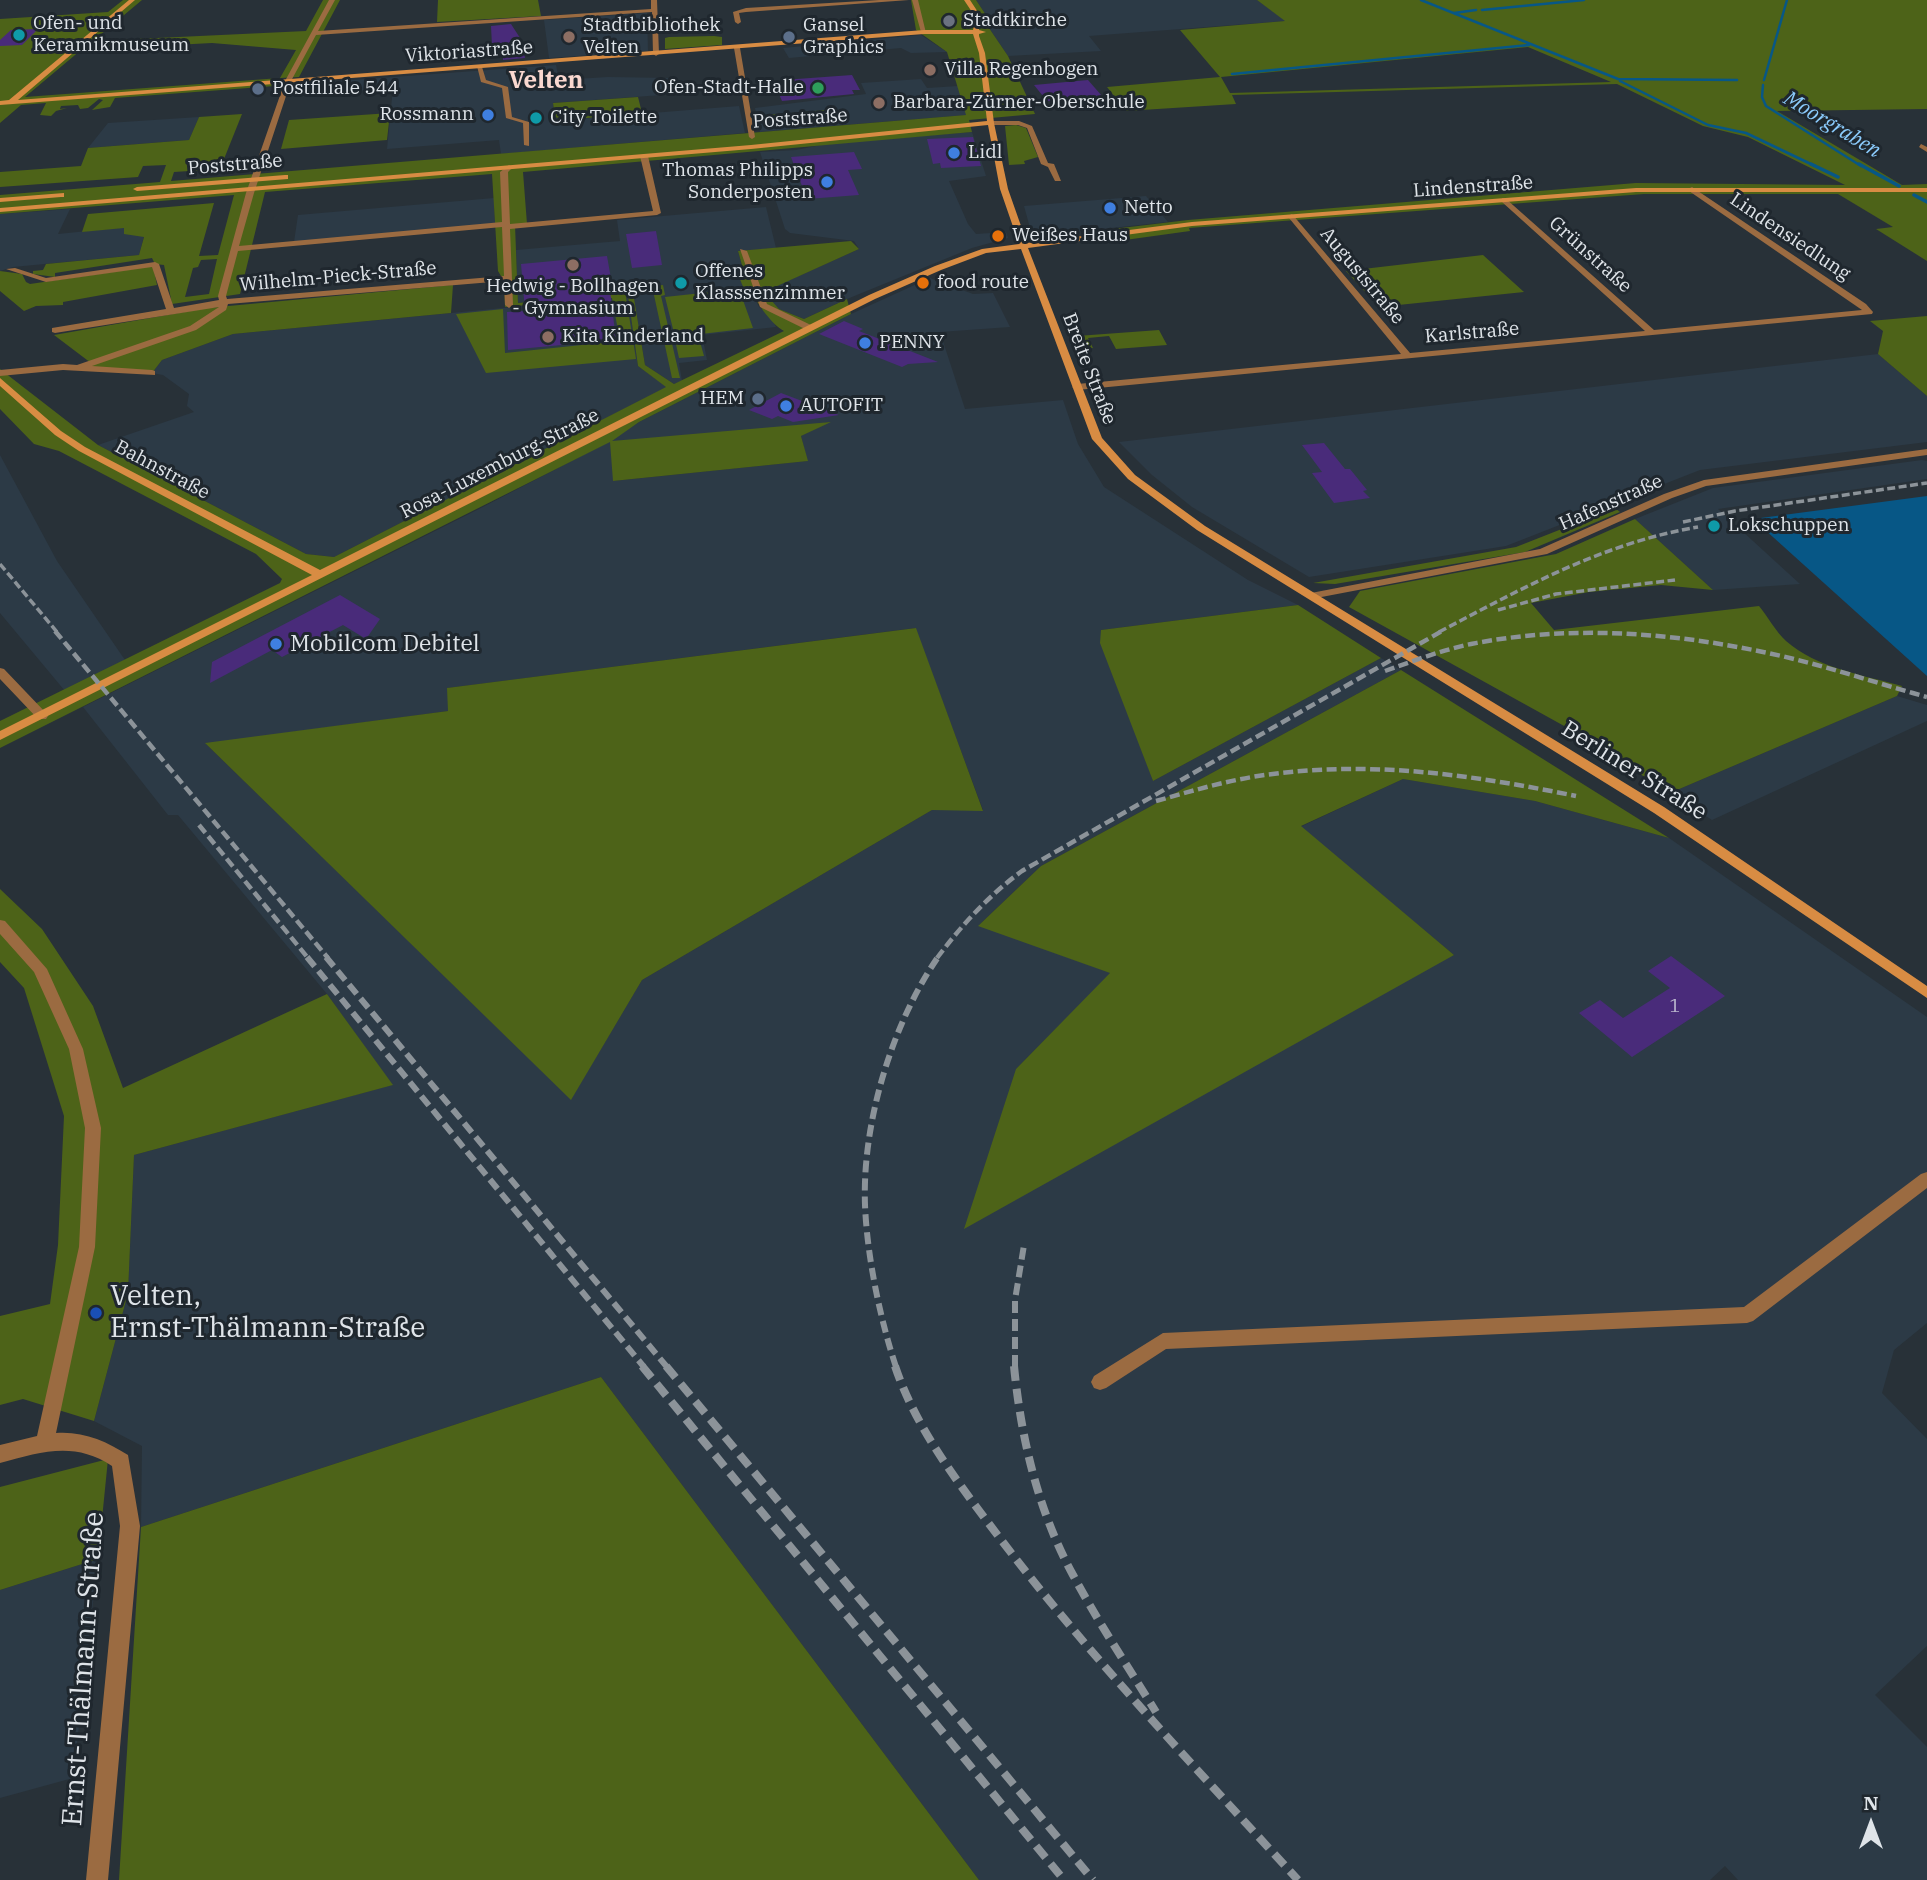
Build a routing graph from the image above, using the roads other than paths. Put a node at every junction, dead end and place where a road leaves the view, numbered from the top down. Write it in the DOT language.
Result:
graph roads {
  1 [pos="132,0"];
  2 [pos="332,0"];
  3 [pos="654,0"];
  4 [pos="906,0"];
  5 [pos="915,0"];
  6 [pos="967,0"];
  7 [pos="790,7"];
  8 [pos="655,10"];
  9 [pos="794,14"];
  10 [pos="738,22"];
  11 [pos="924,32"];
  12 [pos="980,32"];
  13 [pos="314,33"];
  14 [pos="737,48"];
  15 [pos="656,54"];
  16 [pos="479,67"];
  17 [pos="288,81"];
  18 [pos="11,102"];
  19 [pos="0,103"];
  20 [pos="0,111"];
  21 [pos="991,123"];
  22 [pos="741,138"];
  23 [pos="730,139"];
  24 [pos="527,143"];
  25 [pos="753,143"];
  26 [pos="645,156"];
  27 [pos="514,157"];
  28 [pos="513,167"];
  29 [pos="256,179"];
  30 [pos="1058,180"];
  31 [pos="252,189"];
  32 [pos="1692,189"];
  33 [pos="127,190"];
  34 [pos="1927,190"];
  35 [pos="65,195"];
  36 [pos="0,200"];
  37 [pos="1506,200"];
  38 [pos="0,210"];
  39 [pos="1292,216"];
  40 [pos="506,225"];
  41 [pos="1023,245"];
  42 [pos="234,249"];
  43 [pos="743,251"];
  44 [pos="10,269"];
  45 [pos="508,278"];
  46 [pos="224,302"];
  47 [pos="509,305"];
  48 [pos="170,309"];
  49 [pos="1869,312"];
  50 [pos="810,328"];
  51 [pos="55,330"];
  52 [pos="1653,333"];
  53 [pos="1408,356"];
  54 [pos="78,368"];
  55 [pos="0,373"];
  56 [pos="152,373"];
  57 [pos="0,381"];
  58 [pos="1077,387"];
  59 [pos="1927,452"];
  60 [pos="319,574"];
  61 [pos="1311,596"];
  62 [pos="0,672"];
  63 [pos="42,716"];
  64 [pos="0,736"];
  65 [pos="0,925"];
  66 [pos="1927,993"];
  67 [pos="1927,1179"];
  68 [pos="1100,1382"];
  69 [pos="45,1442"];
  70 [pos="0,1454"];
  71 [pos="97,1880"];
  1 -- 18 [label="main road"];
  2 -- 13 [label="street"];
  3 -- 8 [label="street"];
  4 -- 7 [label="street"];
  5 -- 11 [label="street"];
  6 -- 12 [label="main road, Breite Straße"];
  7 -- 9 [label="street"];
  7 -- 10 [label="street"];
  8 -- 13 [label="street"];
  8 -- 15 [label="street"];
  11 -- 12 [label="main road, Viktoriastraße"];
  11 -- 14 [label="main road, Viktoriastraße"];
  12 -- 21 [label="main road, Breite Straße"];
  13 -- 17 [label="street"];
  14 -- 15 [label="main road, Viktoriastraße"];
  14 -- 25 [label="street"];
  15 -- 16 [label="main road, Viktoriastraße"];
  16 -- 17 [label="main road, Viktoriastraße"];
  16 -- 24 [label="street"];
  17 -- 18 [label="main road, Viktoriastraße"];
  17 -- 29 [label="street"];
  18 -- 19 [label="main road, Viktoriastraße"];
  18 -- 20 [label="main road"];
  21 -- 25 [label="main road, Poststraße"];
  21 -- 30 [label="street"];
  21 -- 41 [label="main road, Breite Straße"];
  22 -- 25 [label="main road, Poststraße"];
  23 -- 27 [label="main road, Poststraße"];
  25 -- 26 [label="main road, Poststraße"];
  26 -- 28 [label="main road, Poststraße"];
  26 -- 40 [label="street, Wilhelm-Pieck-Straße"];
  27 -- 28 [label="main road"];
  27 -- 29 [label="main road, Poststraße"];
  28 -- 31 [label="main road, Poststraße"];
  28 -- 40 [label="street"];
  29 -- 31 [label="street"];
  29 -- 33 [label="main road, Poststraße"];
  31 -- 38 [label="main road, Poststraße"];
  31 -- 42 [label="street"];
  32 -- 34 [label="main road, Lindenstraße"];
  32 -- 37 [label="main road, Lindenstraße"];
  32 -- 49 [label="street, Lindensiedlung"];
  35 -- 36 [label="main road"];
  37 -- 39 [label="main road, Lindenstraße"];
  37 -- 52 [label="street, Grünstraße"];
  39 -- 41 [label="main road, Lindenstraße"];
  39 -- 53 [label="street, Auguststraße"];
  40 -- 42 [label="street, Wilhelm-Pieck-Straße"];
  40 -- 45 [label="street"];
  41 -- 50 [label="main road, Rosa-Luxemburg-Straße"];
  41 -- 58 [label="main road, Breite Straße"];
  42 -- 46 [label="street"];
  43 -- 50 [label="street"];
  44 -- 48 [label="street"];
  45 -- 46 [label="street, Wilhelm-Pieck-Straße"];
  45 -- 47 [label="street"];
  46 -- 48 [label="street, Wilhelm-Pieck-Straße"];
  46 -- 54 [label="street"];
  48 -- 51 [label="street, Wilhelm-Pieck-Straße"];
  49 -- 52 [label="street, Karlstraße"];
  50 -- 60 [label="main road, Rosa-Luxemburg-Straße"];
  52 -- 53 [label="street, Karlstraße"];
  53 -- 58 [label="street, Karlstraße"];
  54 -- 55 [label="street"];
  54 -- 56 [label="street"];
  57 -- 60 [label="main road, Bahnstraße"];
  58 -- 61 [label="main road, Breite Straße"];
  59 -- 61 [label="street, Hafenstraße"];
  60 -- 63 [label="main road, Rosa-Luxemburg-Straße"];
  61 -- 66 [label="main road, Berliner Straße"];
  62 -- 63 [label="street"];
  63 -- 64 [label="main road, Rosa-Luxemburg-Straße"];
  65 -- 69 [label="street"];
  67 -- 68 [label="street"];
  69 -- 70 [label="street"];
  69 -- 71 [label="street, Ernst-Thälmann-Straße"];
}
